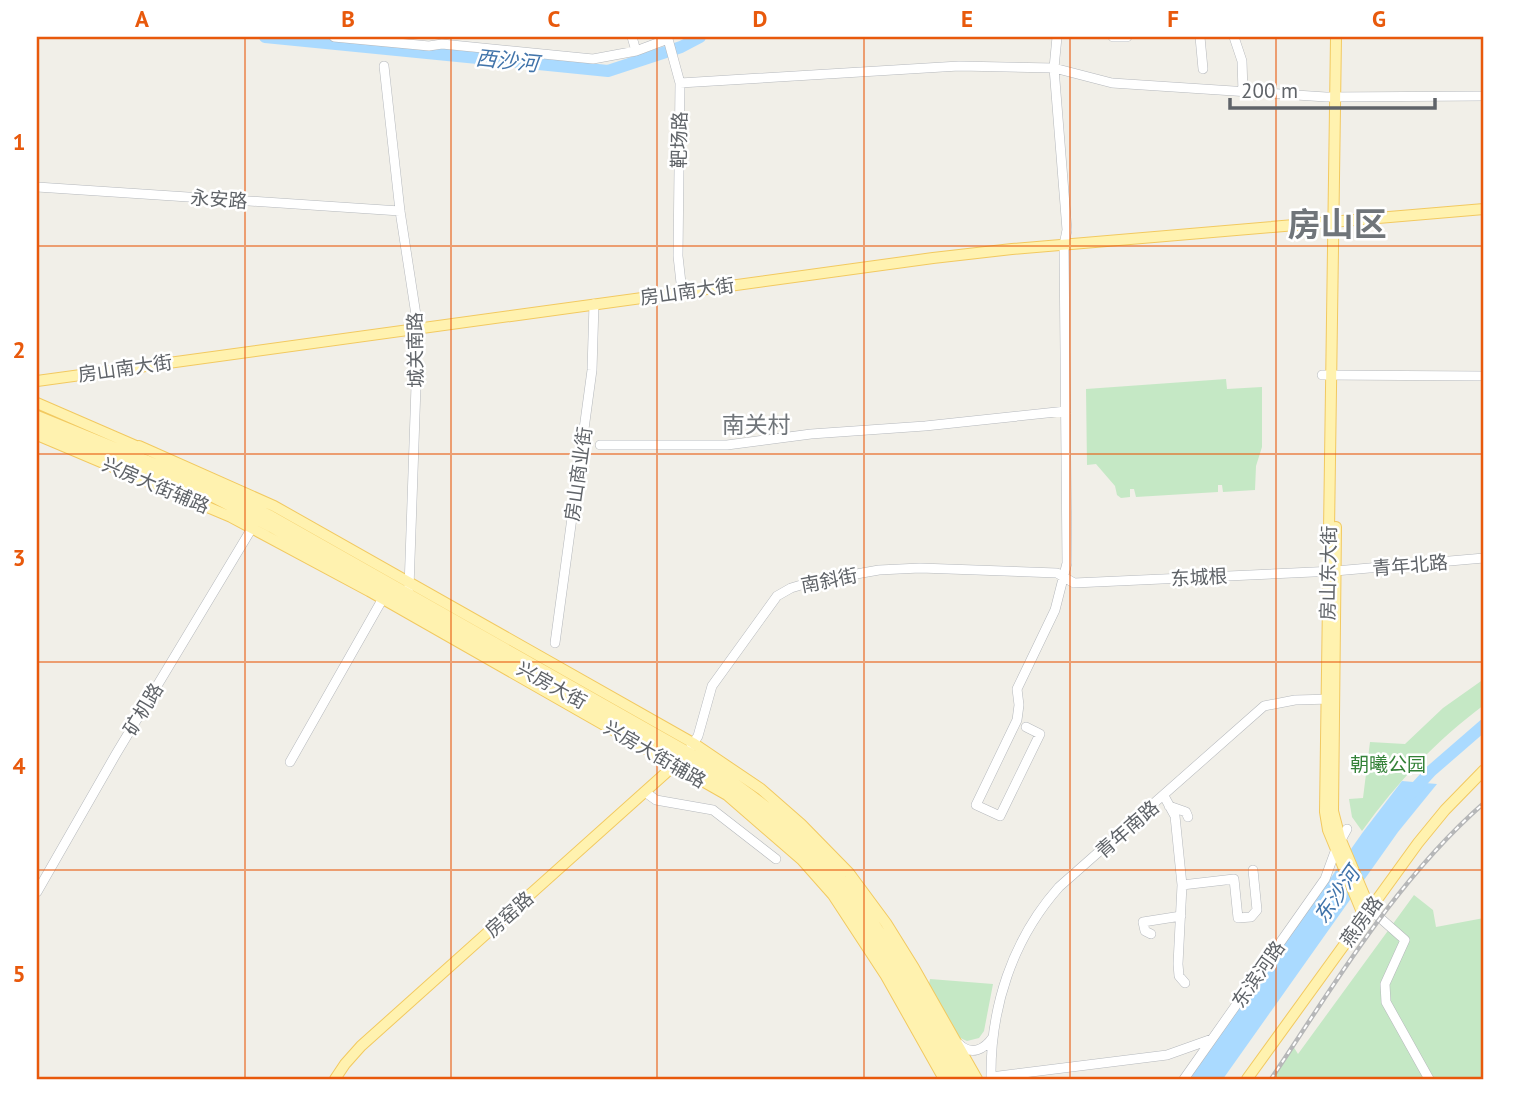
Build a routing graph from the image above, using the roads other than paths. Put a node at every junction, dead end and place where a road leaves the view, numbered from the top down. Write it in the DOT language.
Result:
graph roads {
  1 [pos="334,37"];
  2 [pos="632,37"];
  3 [pos="1057,37"];
  4 [pos="1114,37"];
  5 [pos="1127,37"];
  6 [pos="1200,37"];
  7 [pos="1234,37"];
  8 [pos="1336,37"];
  9 [pos="1343,37"];
  10 [pos="636,51"];
  11 [pos="384,66"];
  12 [pos="1054,68"];
  13 [pos="1203,69"];
  14 [pos="680,83"];
  15 [pos="1243,92"];
  16 [pos="1484,96"];
  17 [pos="1338,98"];
  18 [pos="37,187"];
  19 [pos="1484,209"];
  20 [pos="400,211"];
  21 [pos="1336,222"];
  22 [pos="1064,245"];
  23 [pos="682,292"];
  24 [pos="594,304"];
  25 [pos="418,328"];
  26 [pos="1330,375"];
  27 [pos="1484,376"];
  28 [pos="37,381"];
  29 [pos="37,403"];
  30 [pos="1066,411"];
  31 [pos="37,416"];
  32 [pos="37,426"];
  33 [pos="37,435"];
  34 [pos="90,442"];
  35 [pos="600,445"];
  36 [pos="139,446"];
  37 [pos="160,465"];
  38 [pos="232,517"];
  39 [pos="271,527"];
  40 [pos="252,528"];
  41 [pos="314,551"];
  42 [pos="1484,558"];
  43 [pos="328,568"];
  44 [pos="1332,571"];
  45 [pos="1064,577"];
  46 [pos="409,588"];
  47 [pos="382,600"];
  48 [pos="555,643"];
  49 [pos="1330,699"];
  50 [pos="590,706"];
  51 [pos="596,720"];
  52 [pos="1026,727"];
  53 [pos="685,755"];
  54 [pos="290,762"];
  55 [pos="1484,770"];
  56 [pos="752,783"];
  57 [pos="645,792"];
  58 [pos="1164,796"];
  59 [pos="738,805"];
  60 [pos="758,806"];
  61 [pos="1169,806"];
  62 [pos="1188,817"];
  63 [pos="790,828"];
  64 [pos="1347,829"];
  65 [pos="814,836"];
  66 [pos="1341,850"];
  67 [pos="776,859"];
  68 [pos="1253,870"];
  69 [pos="1182,885"];
  70 [pos="37,892"];
  71 [pos="1364,907"];
  72 [pos="1181,916"];
  73 [pos="1151,934"];
  74 [pos="884,940"];
  75 [pos="914,968"];
  76 [pos="1185,983"];
  77 [pos="994,1036"];
  78 [pos="1214,1038"];
  79 [pos="955,1040"];
  80 [pos="991,1078"];
  81 [pos="335,1079"];
  82 [pos="944,1079"];
  83 [pos="955,1079"];
  84 [pos="966,1079"];
  85 [pos="977,1079"];
  86 [pos="1184,1079"];
  87 [pos="1247,1079"];
  88 [pos="1429,1079"];
  1 -- 10 [label="street, 靶场路"];
  2 -- 10 [label="street"];
  3 -- 12 [label="street"];
  4 -- 5 [label="street"];
  6 -- 13 [label="street"];
  7 -- 15 [label="street"];
  8 -- 17 [label="main road"];
  9 -- 17 [label="main road"];
  10 -- 14 [label="street, 靶场路"];
  11 -- 20 [label="street, 城关南路"];
  12 -- 14 [label="street"];
  12 -- 15 [label="street"];
  12 -- 22 [label="street"];
  14 -- 23 [label="street, 靶场路"];
  15 -- 17 [label="street"];
  16 -- 17 [label="street"];
  17 -- 21 [label="main road, 房山东大街"];
  18 -- 20 [label="street, 永安路"];
  19 -- 21 [label="main road, 房山南大街"];
  20 -- 25 [label="street, 城关南路"];
  21 -- 22 [label="main road, 房山南大街"];
  21 -- 26 [label="main road, 房山东大街"];
  22 -- 23 [label="main road, 房山南大街"];
  22 -- 30 [label="street"];
  23 -- 24 [label="main road, 房山南大街"];
  24 -- 25 [label="main road, 房山南大街"];
  24 -- 48 [label="street, 房山商业街"];
  25 -- 28 [label="main road, 房山南大街"];
  25 -- 46 [label="street, 城关南路"];
  26 -- 27 [label="street"];
  26 -- 44 [label="main road, 房山东大街"];
  29 -- 36 [label="main road, 兴房大街"];
  30 -- 35 [label="street"];
  30 -- 45 [label="street"];
  31 -- 34 [label="main road, 兴房大街"];
  32 -- 34 [label="main road, 兴房大街"];
  33 -- 38 [label="main road, 兴房大街辅路"];
  34 -- 37 [label="main road, 兴房大街"];
  34 -- 39 [label="main road, 兴房大街"];
  36 -- 37 [label="main road, 兴房大街"];
  36 -- 46 [label="main road, 兴房大街"];
  37 -- 46 [label="main road, 兴房大街"];
  38 -- 39 [label="main road"];
  38 -- 40 [label="main road, 兴房大街辅路"];
  39 -- 41 [label="main road, 兴房大街"];
  40 -- 43 [label="main road, 兴房大街辅路"];
  40 -- 70 [label="street, 矿机路"];
  41 -- 43 [label="main road"];
  41 -- 50 [label="main road, 兴房大街"];
  42 -- 44 [label="street, 青年北路"];
  43 -- 47 [label="main road, 兴房大街辅路"];
  44 -- 45 [label="street, 东城根"];
  44 -- 49 [label="main road, 房山东大街"];
  45 -- 52 [label="street"];
  45 -- 53 [label="street, 南斜街"];
  46 -- 53 [label="main road, 兴房大街"];
  47 -- 51 [label="main road, 兴房大街辅路"];
  47 -- 54 [label="street"];
  49 -- 58 [label="street, 青年南路"];
  49 -- 66 [label="main road, 房山东大街"];
  50 -- 51 [label="main road"];
  50 -- 53 [label="main road, 兴房大街"];
  51 -- 53 [label="main road, 兴房大街辅路"];
  53 -- 56 [label="main road, 兴房大街"];
  53 -- 57 [label="main road, 房窑路"];
  53 -- 59 [label="main road, 兴房大街辅路"];
  53 -- 60 [label="main road, 兴房大街"];
  55 -- 71 [label="main road, 燕房路"];
  56 -- 60 [label="main road"];
  56 -- 65 [label="main road, 兴房大街"];
  57 -- 67 [label="street"];
  57 -- 81 [label="main road, 房窑路"];
  58 -- 61 [label="street"];
  58 -- 77 [label="street, 青年南路"];
  59 -- 60 [label="main road"];
  59 -- 82 [label="main road, 兴房大街辅路"];
  60 -- 63 [label="main road, 兴房大街"];
  60 -- 83 [label="main road, 兴房大街"];
  61 -- 62 [label="street"];
  61 -- 69 [label="street"];
  63 -- 65 [label="main road"];
  63 -- 74 [label="main road, 兴房大街"];
  64 -- 66 [label="street, 东滨河路"];
  65 -- 75 [label="main road, 兴房大街"];
  66 -- 71 [label="main road, 房山东大街"];
  66 -- 78 [label="street, 东滨河路"];
  68 -- 69 [label="street"];
  69 -- 72 [label="street"];
  71 -- 87 [label="main road, 燕房路"];
  71 -- 88 [label="street"];
  72 -- 73 [label="street"];
  72 -- 76 [label="street"];
  74 -- 75 [label="main road"];
  74 -- 84 [label="main road, 兴房大街"];
  75 -- 79 [label="main road, 兴房大街"];
  77 -- 79 [label="street"];
  77 -- 80 [label="street, 青年南路"];
  78 -- 80 [label="street"];
  78 -- 86 [label="street, 东滨河路"];
  79 -- 85 [label="main road, 兴房大街"];
}
